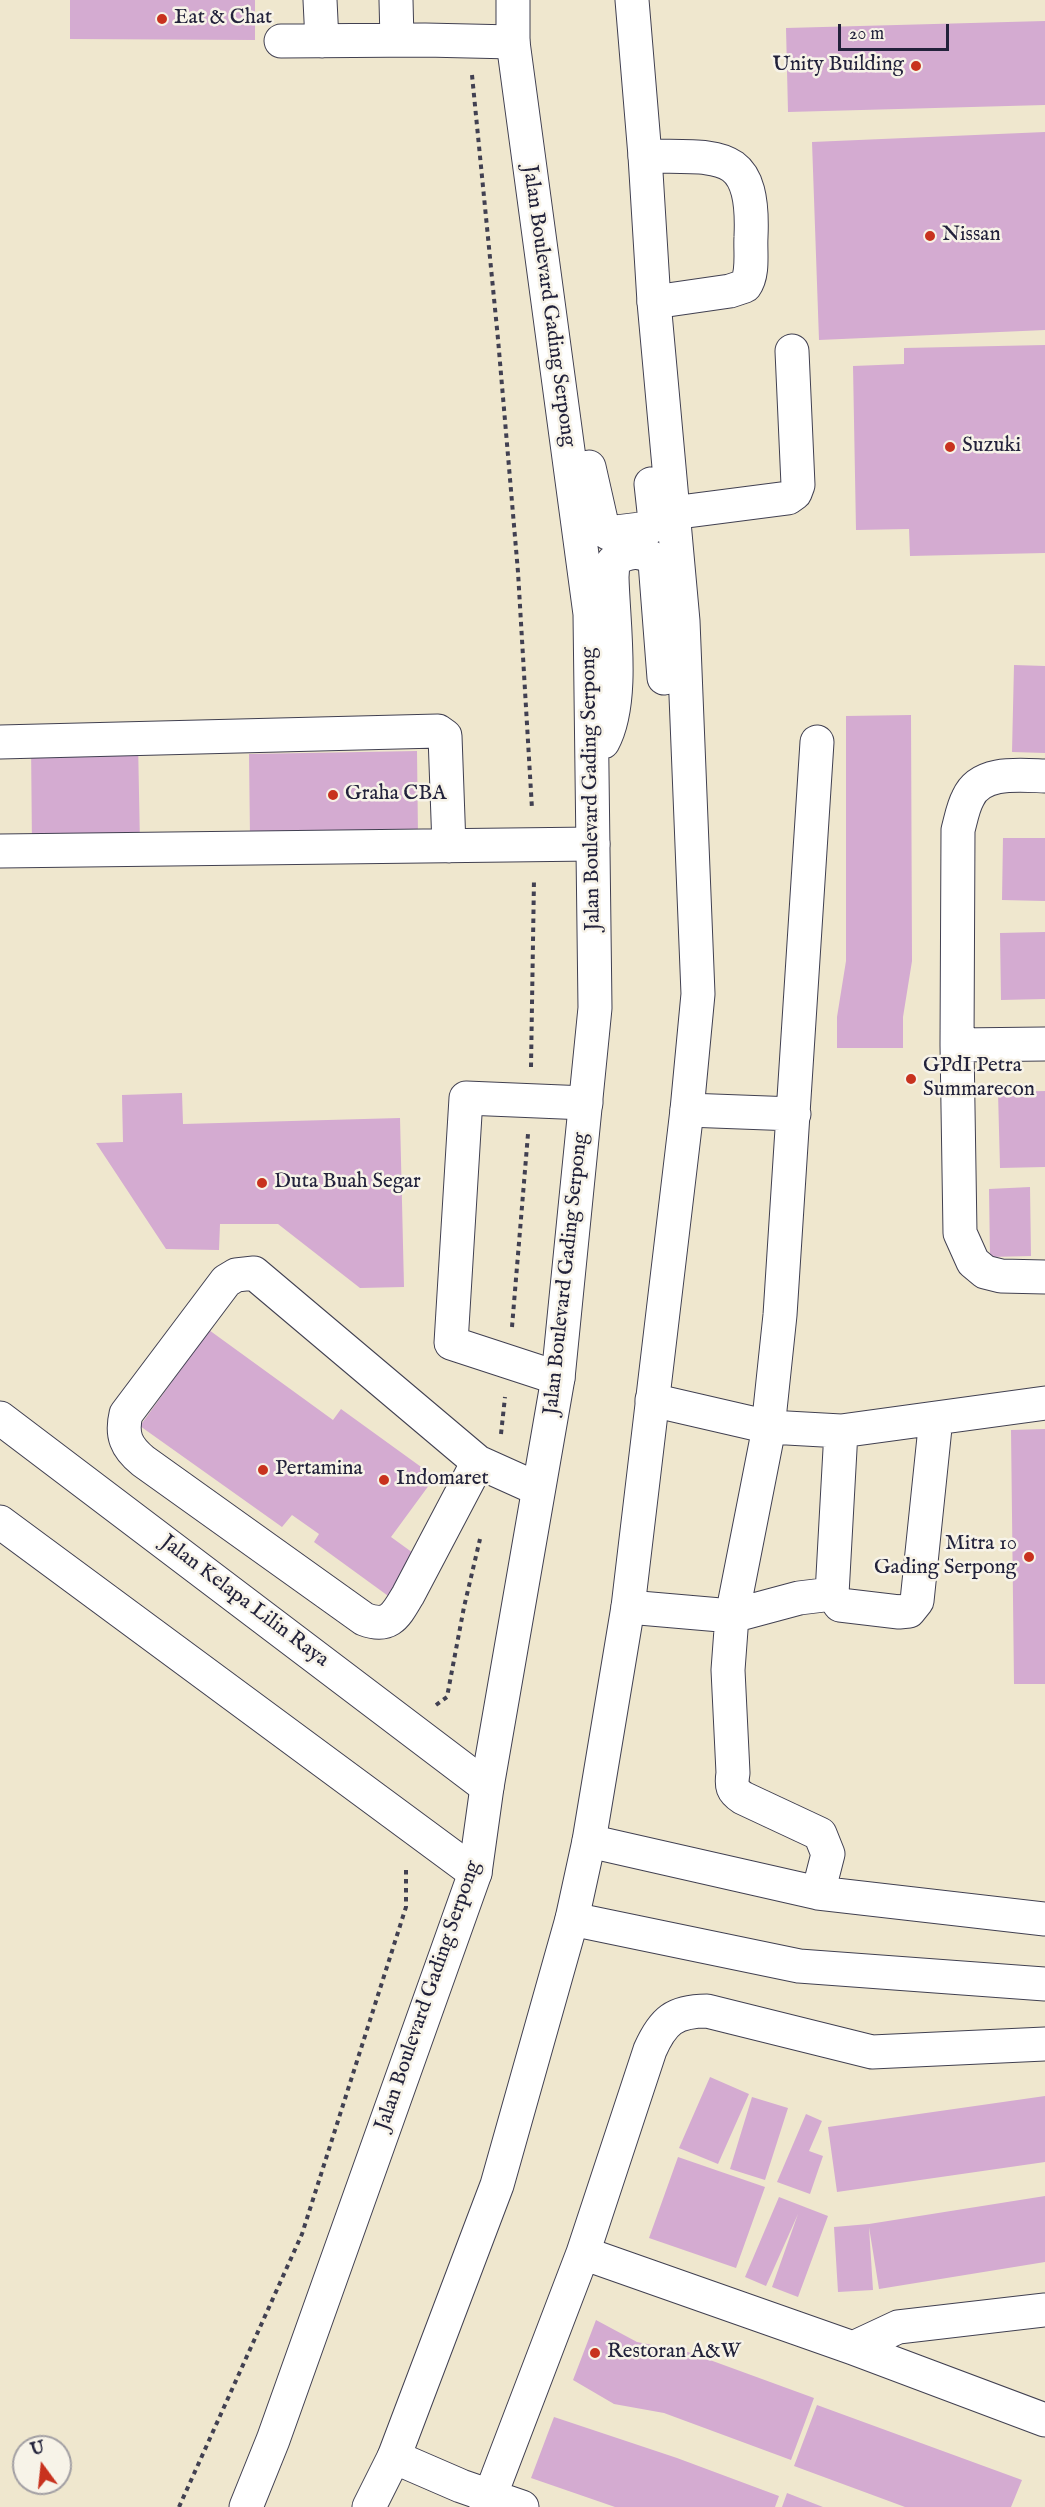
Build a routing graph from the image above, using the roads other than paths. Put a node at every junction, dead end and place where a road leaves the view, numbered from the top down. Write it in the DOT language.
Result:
graph roads {
  1 [pos="320,0"];
  2 [pos="396,0"];
  3 [pos="513,0"];
  4 [pos="632,0"];
  5 [pos="397,40"];
  6 [pos="282,41"];
  7 [pos="322,41"];
  8 [pos="513,42"];
  9 [pos="645,156"];
  10 [pos="650,229"];
  11 [pos="543,264"];
  12 [pos="654,302"];
  13 [pos="792,351"];
  14 [pos="672,513"];
  15 [pos="0,742"];
  16 [pos="817,742"];
  17 [pos="688,749"];
  18 [pos="592,762"];
  19 [pos="1045,776"];
  20 [pos="593,844"];
  21 [pos="449,846"];
  22 [pos="0,851"];
  23 [pos="1045,1044"];
  24 [pos="957,1045"];
  25 [pos="586,1103"];
  26 [pos="687,1110"];
  27 [pos="794,1114"];
  28 [pos="1045,1277"];
  29 [pos="558,1378"];
  30 [pos="652,1400"];
  31 [pos="1045,1403"];
  32 [pos="0,1418"];
  33 [pos="936,1418"];
  34 [pos="769,1427"];
  35 [pos="841,1431"];
  36 [pos="487,1466"];
  37 [pos="538,1489"];
  38 [pos="190,1494"];
  39 [pos="0,1522"];
  40 [pos="156,1534"];
  41 [pos="832,1594"];
  42 [pos="628,1607"];
  43 [pos="732,1616"];
  44 [pos="487,1786"];
  45 [pos="589,1841"];
  46 [pos="475,1873"];
  47 [pos="818,1893"];
  48 [pos="572,1919"];
  49 [pos="1045,1919"];
  50 [pos="1045,1984"];
  51 [pos="1045,2044"];
  52 [pos="583,2253"];
  53 [pos="1045,2310"];
  54 [pos="854,2348"];
  55 [pos="1045,2420"];
  56 [pos="394,2457"];
  57 [pos="488,2501"];
  58 [pos="246,2507"];
  59 [pos="369,2507"];
  60 [pos="522,2507"];
  1 -- 7 [label="main road"];
  2 -- 5 [label="main road"];
  3 -- 8 [label="main road, Jalan Boulevard Gading Serpong"];
  4 -- 9 [label="main road"];
  5 -- 7 [label="main road"];
  5 -- 8 [label="main road"];
  6 -- 7 [label="main road"];
  8 -- 11 [label="main road, Jalan Boulevard Gading Serpong"];
  9 -- 10 [label="main road"];
  9 -- 12 [label="main road"];
  10 -- 11 [label="main road"];
  10 -- 12 [label="main road"];
  11 -- 18 [label="main road, Jalan Boulevard Gading Serpong"];
  12 -- 14 [label="main road"];
  13 -- 14 [label="main road"];
  14 -- 17 [label="main road"];
  15 -- 21 [label="main road"];
  16 -- 27 [label="main road"];
  17 -- 18 [label="main road"];
  17 -- 26 [label="main road"];
  18 -- 20 [label="main road, Jalan Boulevard Gading Serpong"];
  19 -- 24 [label="main road"];
  20 -- 21 [label="main road"];
  20 -- 25 [label="main road, Jalan Boulevard Gading Serpong"];
  21 -- 22 [label="main road"];
  23 -- 24 [label="main road"];
  24 -- 28 [label="main road"];
  25 -- 29 [label="main road, Jalan Boulevard Gading Serpong"];
  25 -- 29 [label="main road"];
  26 -- 27 [label="main road"];
  26 -- 30 [label="main road"];
  27 -- 34 [label="main road"];
  29 -- 37 [label="main road, Jalan Boulevard Gading Serpong"];
  30 -- 34 [label="main road"];
  30 -- 42 [label="main road"];
  31 -- 33 [label="main road"];
  32 -- 40 [label="main road, Jalan Kelapa Lilin Raya"];
  33 -- 35 [label="main road"];
  33 -- 41 [label="main road"];
  34 -- 35 [label="main road"];
  34 -- 43 [label="main road"];
  35 -- 41 [label="main road"];
  36 -- 37 [label="main road"];
  36 -- 38 [label="main road"];
  36 -- 38 [label="main road"];
  37 -- 44 [label="main road, Jalan Boulevard Gading Serpong"];
  38 -- 40 [label="main road"];
  39 -- 46 [label="main road"];
  40 -- 44 [label="main road, Jalan Kelapa Lilin Raya"];
  41 -- 43 [label="main road"];
  42 -- 43 [label="main road"];
  42 -- 45 [label="main road"];
  43 -- 47 [label="main road"];
  44 -- 46 [label="main road, Jalan Boulevard Gading Serpong"];
  45 -- 47 [label="main road"];
  45 -- 48 [label="main road"];
  46 -- 58 [label="main road, Jalan Boulevard Gading Serpong"];
  47 -- 49 [label="main road"];
  48 -- 50 [label="main road"];
  48 -- 56 [label="main road"];
  51 -- 52 [label="main road"];
  52 -- 54 [label="main road"];
  52 -- 57 [label="main road"];
  53 -- 54 [label="main road"];
  54 -- 55 [label="main road"];
  56 -- 57 [label="main road"];
  56 -- 59 [label="main road"];
  57 -- 60 [label="main road"];
}
